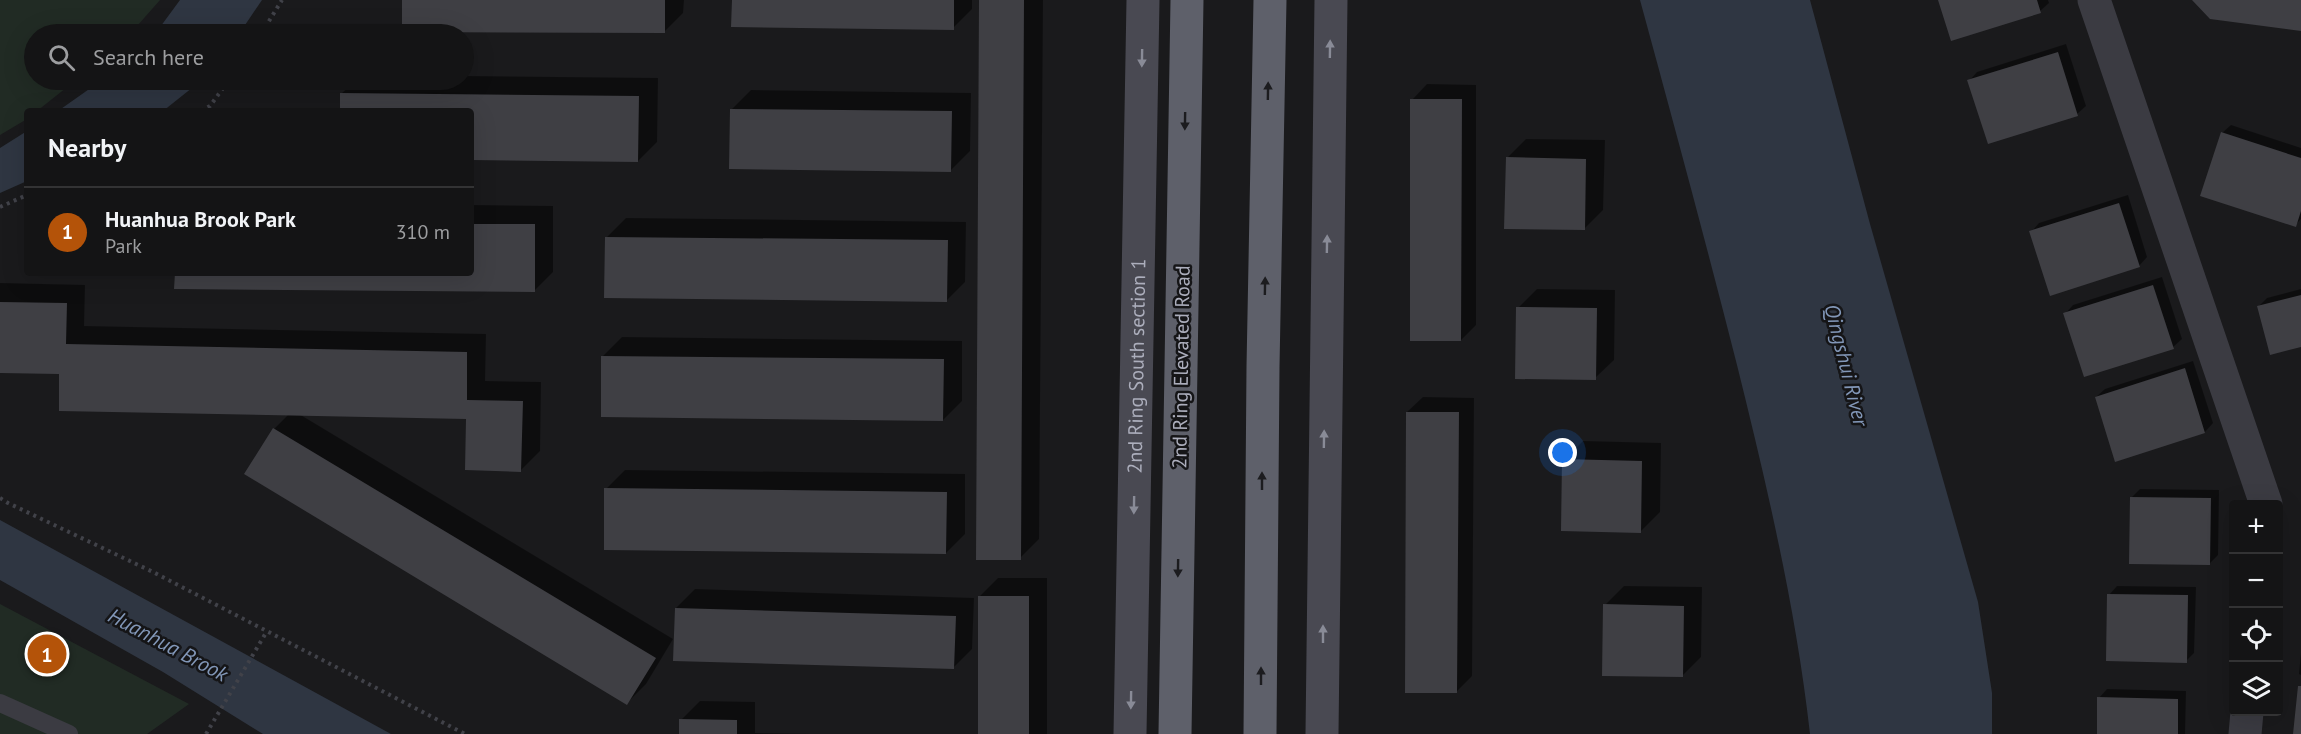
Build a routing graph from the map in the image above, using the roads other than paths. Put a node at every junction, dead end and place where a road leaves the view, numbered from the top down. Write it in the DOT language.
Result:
graph roads {
  1 [pos="1143,0"];
  2 [pos="1187,0"];
  3 [pos="1270,0"];
  4 [pos="1331,0"];
  5 [pos="2094,0"];
  6 [pos="2265,500"];
  7 [pos="0,703"];
  8 [pos="2247,716"];
  9 [pos="69,734"];
  10 [pos="1130,734"];
  11 [pos="1175,734"];
  12 [pos="1260,734"];
  13 [pos="1322,734"];
  14 [pos="2245,734"];
  1 -- 10 [label="main road, 2nd Ring South section 1, one-way"];
  2 -- 11 [label="highway, 2nd Ring Elevated Road, one-way"];
  12 -- 3 [label="highway, one-way"];
  13 -- 4 [label="main road, one-way"];
  5 -- 6 [label="street"];
  7 -- 9 [label="lane"];
  8 -- 14 [label="street"];
}
